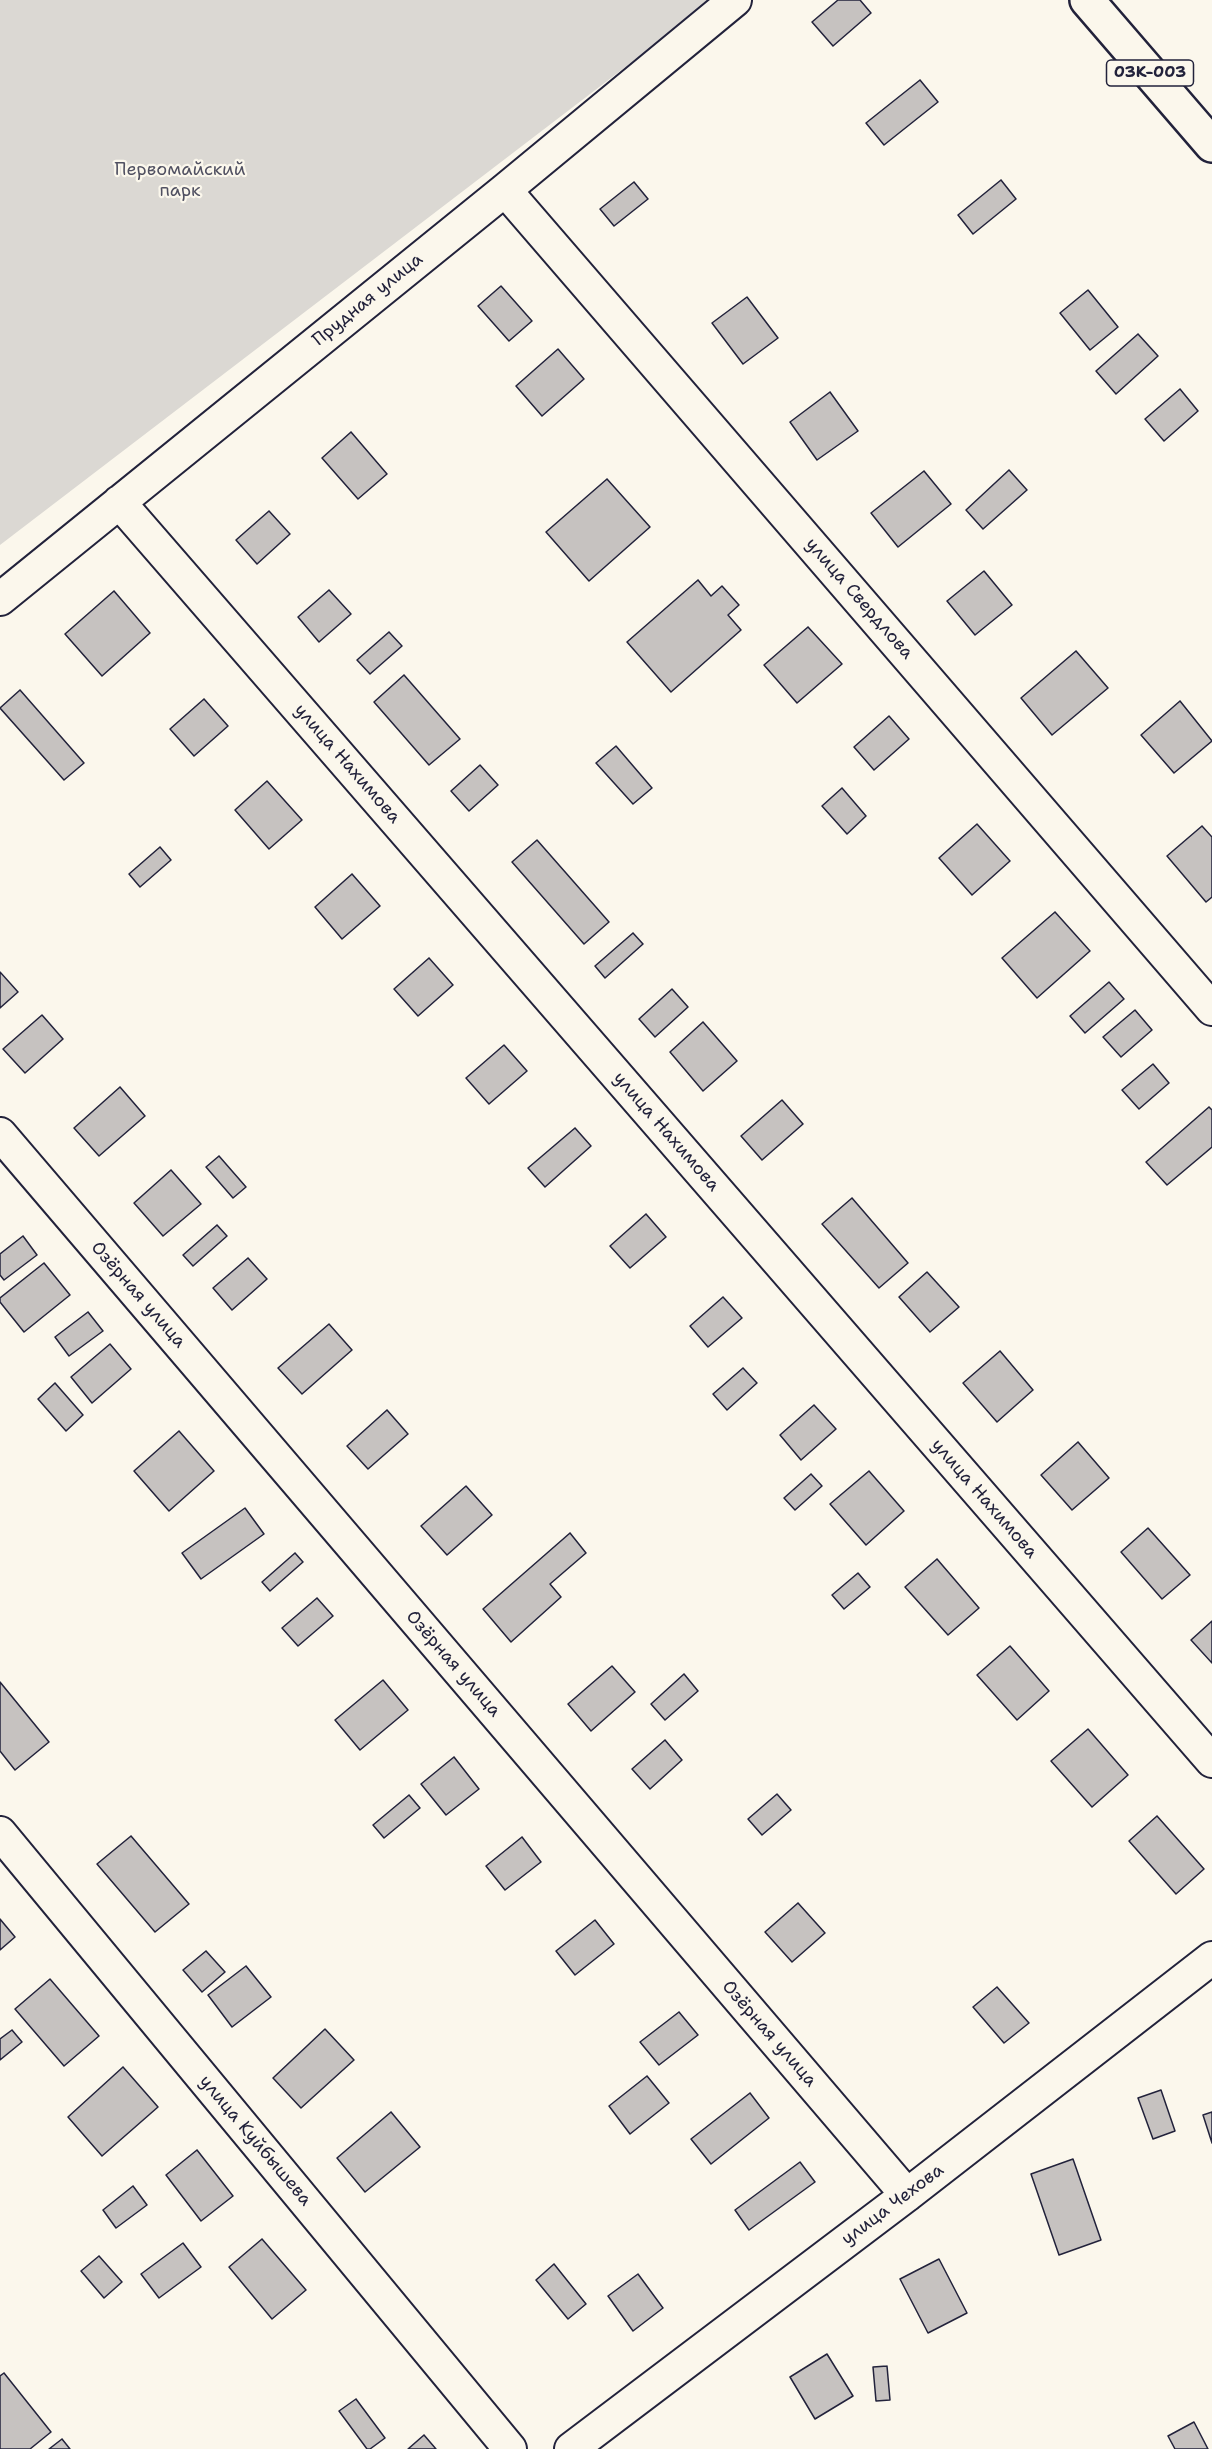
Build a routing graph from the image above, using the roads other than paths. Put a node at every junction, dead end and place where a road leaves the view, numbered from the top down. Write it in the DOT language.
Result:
graph roads {
  1 [pos="735,0"];
  2 [pos="1087,0"];
  3 [pos="1212,145"];
  4 [pos="505,190"];
  5 [pos="119,502"];
  6 [pos="0,599"];
  7 [pos="1212,1009"];
  8 [pos="0,1134"];
  9 [pos="1212,1761"];
  10 [pos="0,1833"];
  11 [pos="1212,1958"];
  12 [pos="907,2195"];
  13 [pos="510,2449"];
  14 [pos="571,2449"];
  1 -- 4 [label="street, Прудная улица"];
  2 -- 3 [label="main road, 03К-003"];
  4 -- 5 [label="street, Прудная улица"];
  4 -- 7 [label="street, улица Свердлова"];
  5 -- 6 [label="street, Прудная улица"];
  5 -- 9 [label="street, улица Нахимова"];
  8 -- 12 [label="street, Озёрная улица"];
  10 -- 13 [label="street, улица Куйбышева"];
  11 -- 12 [label="street, улица Чехова"];
  12 -- 14 [label="street, улица Чехова"];
}
